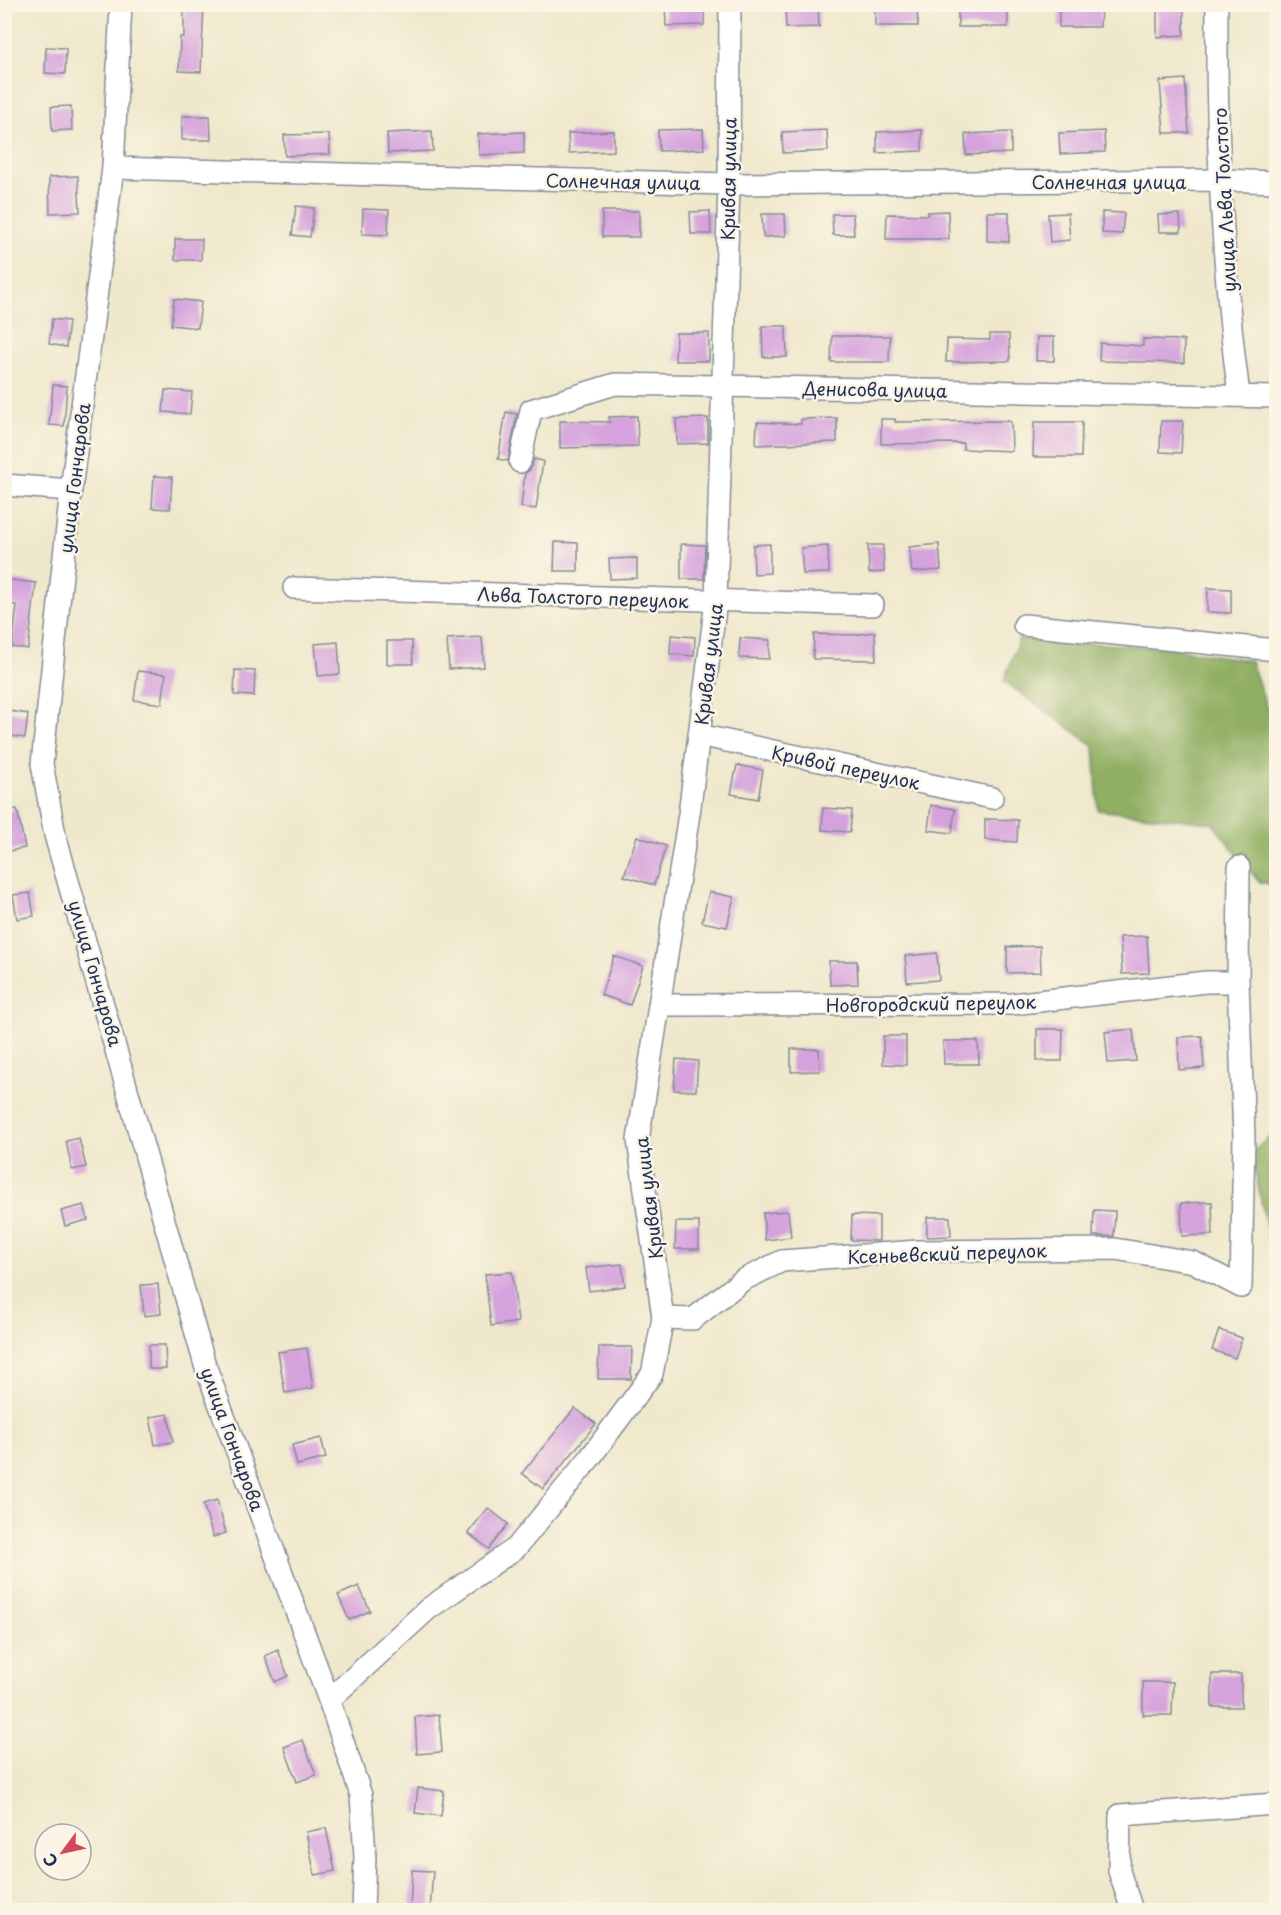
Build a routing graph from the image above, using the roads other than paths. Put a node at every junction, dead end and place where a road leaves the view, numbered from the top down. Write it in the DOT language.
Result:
graph roads {
  1 [pos="120,4"];
  2 [pos="730,4"];
  3 [pos="1217,4"];
  4 [pos="113,168"];
  5 [pos="1222,180"];
  6 [pos="1276,182"];
  7 [pos="729,184"];
  8 [pos="724,386"];
  9 [pos="1239,395"];
  10 [pos="1276,397"];
  11 [pos="520,462"];
  12 [pos="4,485"];
  13 [pos="71,490"];
  14 [pos="294,588"];
  15 [pos="716,601"];
  16 [pos="873,605"];
  17 [pos="1024,625"];
  18 [pos="1276,650"];
  19 [pos="699,735"];
  20 [pos="992,798"];
  21 [pos="1239,867"];
  22 [pos="1238,982"];
  23 [pos="659,1005"];
  24 [pos="663,1318"];
  25 [pos="329,1700"];
  26 [pos="1276,1804"];
  27 [pos="363,1911"];
  28 [pos="1132,1911"];
  1 -- 4 [label="street, улица Гончарова"];
  2 -- 7 [label="street, Кривая улица"];
  3 -- 5 [label="street, улица Льва Толстого"];
  4 -- 7 [label="street, Солнечная улица"];
  4 -- 13 [label="street, улица Гончарова"];
  5 -- 6 [label="street, Солнечная улица"];
  5 -- 7 [label="street, Солнечная улица"];
  5 -- 9 [label="street, улица Льва Толстого"];
  7 -- 8 [label="street, Кривая улица"];
  8 -- 9 [label="street, Денисова улица"];
  8 -- 11 [label="street, Денисова улица"];
  8 -- 15 [label="street, Кривая улица"];
  9 -- 10 [label="street, Денисова улица"];
  12 -- 13 [label="street"];
  13 -- 25 [label="street, улица Гончарова"];
  14 -- 15 [label="street, Льва Толстого переулок"];
  15 -- 16 [label="street, Льва Толстого переулок"];
  15 -- 19 [label="street, Кривая улица"];
  17 -- 18 [label="street"];
  19 -- 20 [label="street, Кривой переулок"];
  19 -- 23 [label="street, Кривая улица"];
  21 -- 22 [label="street"];
  22 -- 23 [label="street, Новгородский переулок"];
  22 -- 24 [label="street, Ксеньевский переулок"];
  23 -- 24 [label="street, Кривая улица"];
  24 -- 25 [label="street, Кривая улица"];
  25 -- 27 [label="street, улица Гончарова"];
  26 -- 28 [label="street"];
}
